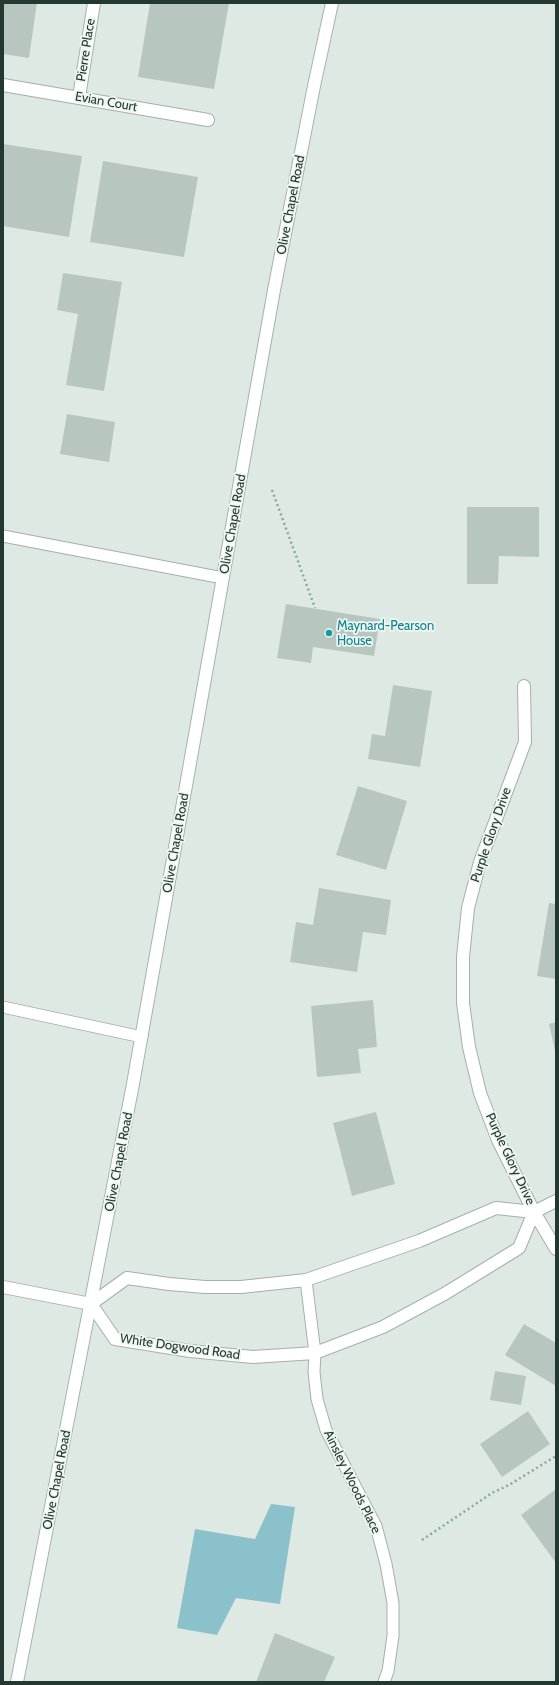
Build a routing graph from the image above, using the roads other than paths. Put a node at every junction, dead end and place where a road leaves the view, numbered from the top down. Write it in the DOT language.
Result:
graph roads {
  1 [pos="94,3"];
  2 [pos="332,3"];
  3 [pos="3,84"];
  4 [pos="79,97"];
  5 [pos="208,120"];
  6 [pos="3,536"];
  7 [pos="223,578"];
  8 [pos="524,686"];
  9 [pos="3,1006"];
  10 [pos="142,1037"];
  11 [pos="556,1200"];
  12 [pos="534,1212"];
  13 [pos="556,1249"];
  14 [pos="306,1280"];
  15 [pos="3,1287"];
  16 [pos="92,1304"];
  17 [pos="314,1353"];
  18 [pos="17,1682"];
  19 [pos="384,1682"];
  1 -- 4 [label="street, Pierre Place"];
  2 -- 7 [label="street, Olive Chapel Road"];
  3 -- 4 [label="street, Evian Court"];
  4 -- 5 [label="street, Evian Court"];
  6 -- 7 [label="lane"];
  7 -- 10 [label="street, Olive Chapel Road"];
  8 -- 12 [label="street, Purple Glory Drive"];
  9 -- 10 [label="lane"];
  10 -- 16 [label="street, Olive Chapel Road"];
  11 -- 12 [label="street"];
  12 -- 13 [label="street, Purple Glory Drive"];
  12 -- 14 [label="street"];
  12 -- 17 [label="street, White Dogwood Road"];
  14 -- 16 [label="street"];
  14 -- 17 [label="lane, Ainsley Woods Place"];
  15 -- 16 [label="street"];
  16 -- 17 [label="street, White Dogwood Road"];
  16 -- 18 [label="street, Olive Chapel Road"];
  17 -- 19 [label="lane, Ainsley Woods Place"];
}
